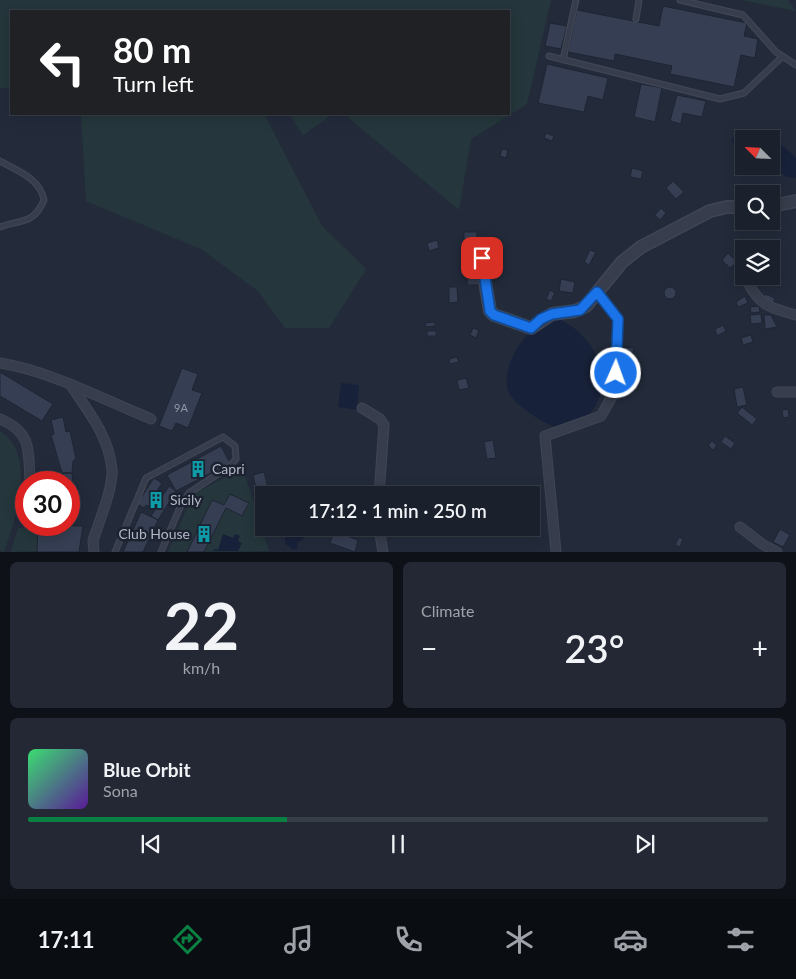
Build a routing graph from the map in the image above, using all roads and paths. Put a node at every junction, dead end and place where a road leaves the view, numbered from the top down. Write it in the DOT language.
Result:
graph roads {
  1 [pos="576,0"];
  2 [pos="639,0"];
  3 [pos="680,0"];
  4 [pos="636,19"];
  5 [pos="549,56"];
  6 [pos="782,57"];
  7 [pos="563,60"];
  8 [pos="796,65"];
  9 [pos="0,161"];
  10 [pos="796,201"];
  11 [pos="780,204"];
  12 [pos="735,207"];
  13 [pos="0,227"];
  14 [pos="482,258"];
  15 [pos="749,285"];
  16 [pos="597,292"];
  17 [pos="796,314"];
  18 [pos="0,363"];
  19 [pos="70,384"];
  20 [pos="777,392"];
  21 [pos="796,392"];
  22 [pos="362,408"];
  23 [pos="0,419"];
  24 [pos="151,419"];
  25 [pos="29,471"];
  26 [pos="380,486"];
  27 [pos="740,528"];
  28 [pos="380,536"];
  29 [pos="94,552"];
  30 [pos="115,552"];
  31 [pos="161,552"];
  32 [pos="383,552"];
  33 [pos="556,552"];
  34 [pos="777,552"];
  1 -- 7 [label="lane"];
  2 -- 4 [label="lane"];
  3 -- 6 [label="lane"];
  5 -- 7 [label="lane"];
  6 -- 7 [label="lane"];
  6 -- 8 [label="lane"];
  9 -- 13 [label="lane"];
  10 -- 11 [label="street"];
  12 -- 16 [label="street"];
  14 -- 16 [label="street"];
  15 -- 17 [label="street"];
  16 -- 33 [label="street"];
  18 -- 19 [label="street"];
  19 -- 24 [label="street"];
  19 -- 29 [label="street"];
  20 -- 21 [label="street"];
  22 -- 26 [label="street"];
  23 -- 25 [label="street"];
  27 -- 34 [label="street"];
  28 -- 32 [label="street"];
  30 -- 31 [label="lane"];
}
